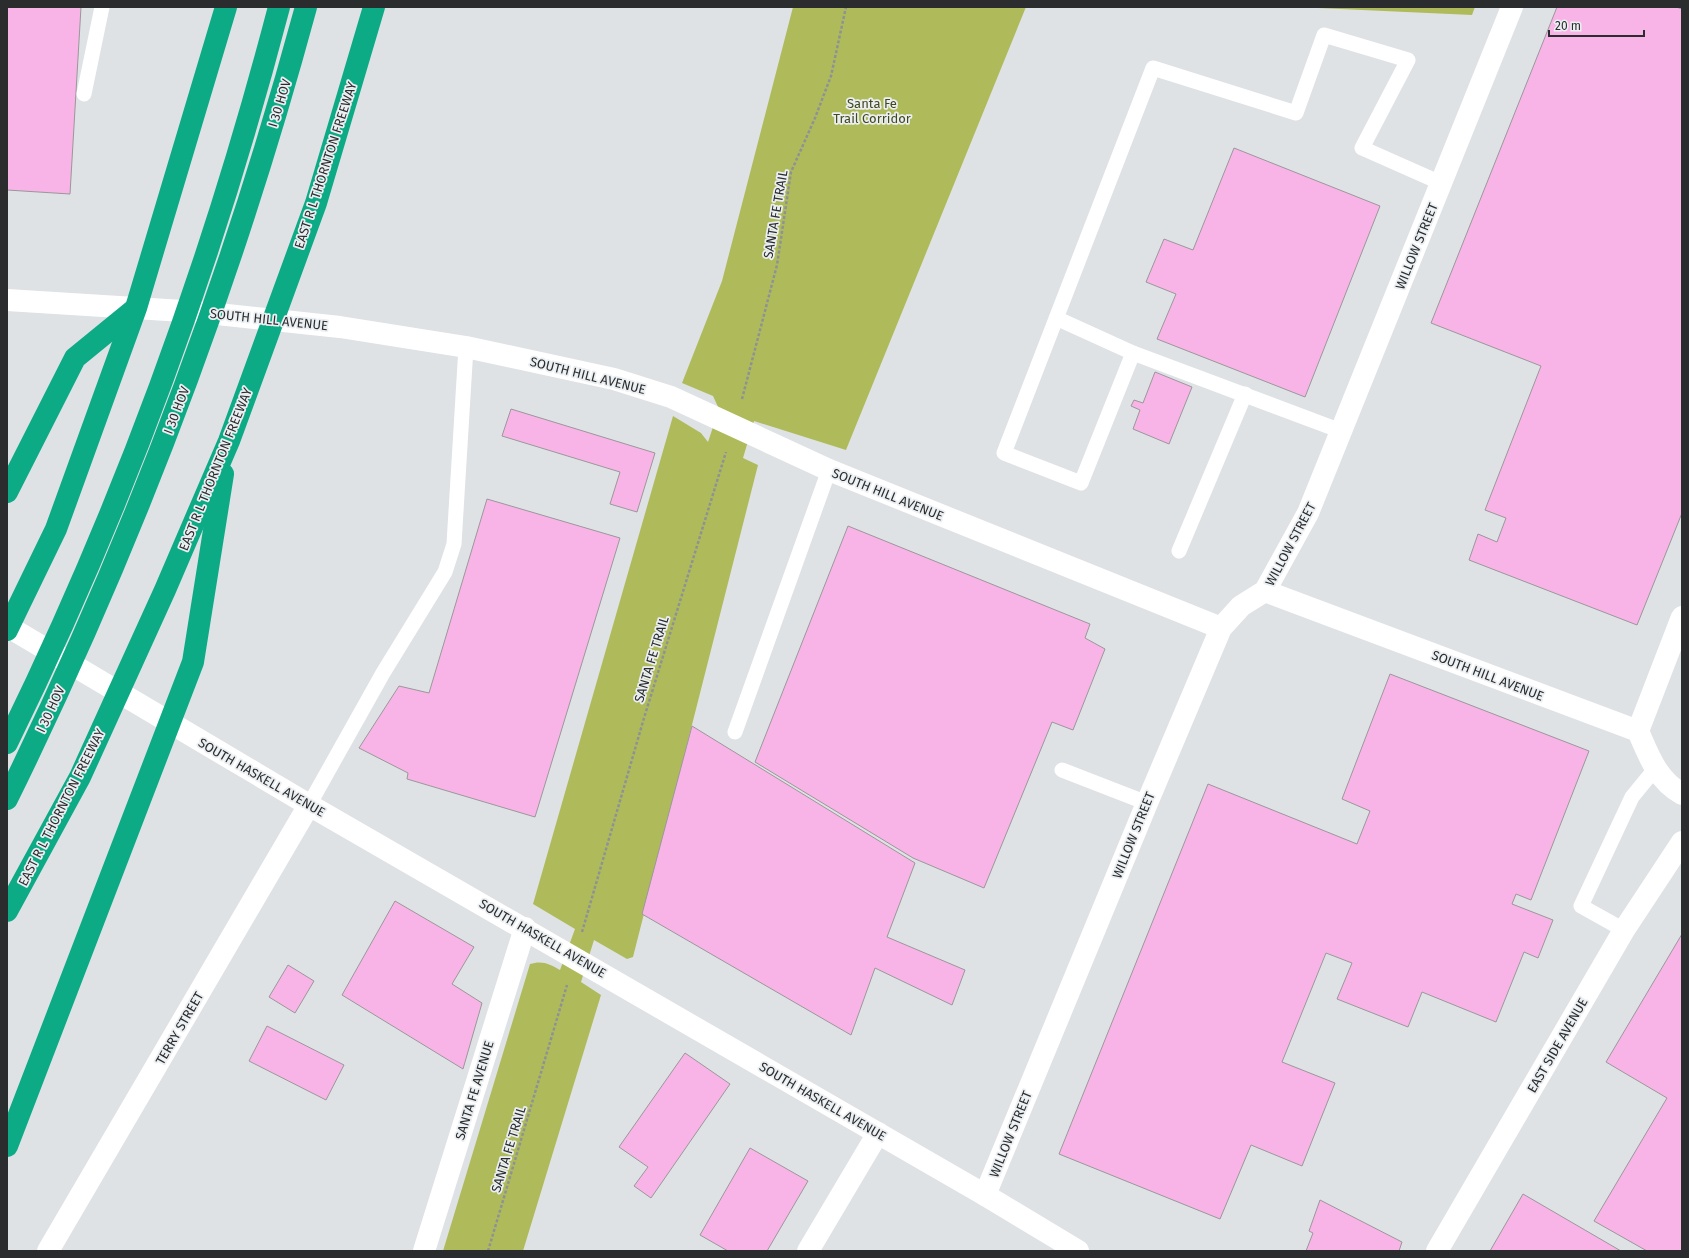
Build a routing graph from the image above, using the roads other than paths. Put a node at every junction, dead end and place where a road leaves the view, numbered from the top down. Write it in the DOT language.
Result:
graph roads {
  1 [pos="102,7"];
  2 [pos="226,7"];
  3 [pos="280,7"];
  4 [pos="306,7"];
  5 [pos="374,7"];
  6 [pos="1512,7"];
  7 [pos="84,94"];
  8 [pos="1441,183"];
  9 [pos="7,300"];
  10 [pos="136,308"];
  11 [pos="1056,318"];
  12 [pos="466,347"];
  13 [pos="1133,353"];
  14 [pos="1245,394"];
  15 [pos="1341,431"];
  16 [pos="228,441"];
  17 [pos="829,470"];
  18 [pos="7,492"];
  19 [pos="1179,551"];
  20 [pos="1265,591"];
  21 [pos="1682,617"];
  22 [pos="7,626"];
  23 [pos="1221,628"];
  24 [pos="7,630"];
  25 [pos="735,732"];
  26 [pos="1638,732"];
  27 [pos="7,743"];
  28 [pos="1655,769"];
  29 [pos="1062,770"];
  30 [pos="1682,794"];
  31 [pos="7,799"];
  32 [pos="1146,803"];
  33 [pos="309,805"];
  34 [pos="1682,842"];
  35 [pos="7,911"];
  36 [pos="525,928"];
  37 [pos="1624,930"];
  38 [pos="878,1133"];
  39 [pos="7,1146"];
  40 [pos="985,1195"];
  41 [pos="48,1251"];
  42 [pos="424,1251"];
  43 [pos="808,1251"];
  44 [pos="1078,1251"];
  45 [pos="1437,1251"];
  1 -- 7 [label="lane"];
  2 -- 10 [label="highway"];
  3 -- 27 [label="highway, I 30 HOV"];
  4 -- 31 [label="highway, I 30 HOV"];
  5 -- 16 [label="highway, EAST R L THORNTON FREEWAY"];
  6 -- 8 [label="street, WILLOW STREET"];
  8 -- 11 [label="lane"];
  8 -- 15 [label="street, WILLOW STREET"];
  9 -- 12 [label="street, SOUTH HILL AVENUE"];
  10 -- 18 [label="highway"];
  10 -- 24 [label="highway"];
  11 -- 13 [label="lane"];
  11 -- 13 [label="lane"];
  12 -- 17 [label="street, SOUTH HILL AVENUE"];
  12 -- 33 [label="lane"];
  13 -- 14 [label="lane"];
  14 -- 15 [label="lane"];
  14 -- 19 [label="lane"];
  15 -- 20 [label="street, WILLOW STREET"];
  16 -- 35 [label="highway, EAST R L THORNTON FREEWAY"];
  16 -- 39 [label="highway"];
  17 -- 23 [label="street, SOUTH HILL AVENUE"];
  17 -- 25 [label="lane"];
  20 -- 23 [label="street, WILLOW STREET"];
  20 -- 26 [label="street, SOUTH HILL AVENUE"];
  21 -- 26 [label="street"];
  22 -- 33 [label="street, SOUTH HASKELL AVENUE"];
  23 -- 32 [label="street, WILLOW STREET"];
  26 -- 28 [label="street"];
  28 -- 30 [label="street"];
  28 -- 37 [label="lane"];
  29 -- 32 [label="lane"];
  32 -- 40 [label="street, WILLOW STREET"];
  33 -- 36 [label="street, SOUTH HASKELL AVENUE"];
  33 -- 41 [label="street, TERRY STREET"];
  34 -- 37 [label="street, EAST SIDE AVENUE"];
  36 -- 38 [label="street, SOUTH HASKELL AVENUE"];
  36 -- 42 [label="street, SANTA FE AVENUE"];
  37 -- 45 [label="street, EAST SIDE AVENUE"];
  38 -- 40 [label="street, SOUTH HASKELL AVENUE"];
  38 -- 43 [label="street"];
  40 -- 44 [label="street, SOUTH HASKELL AVENUE"];
}
